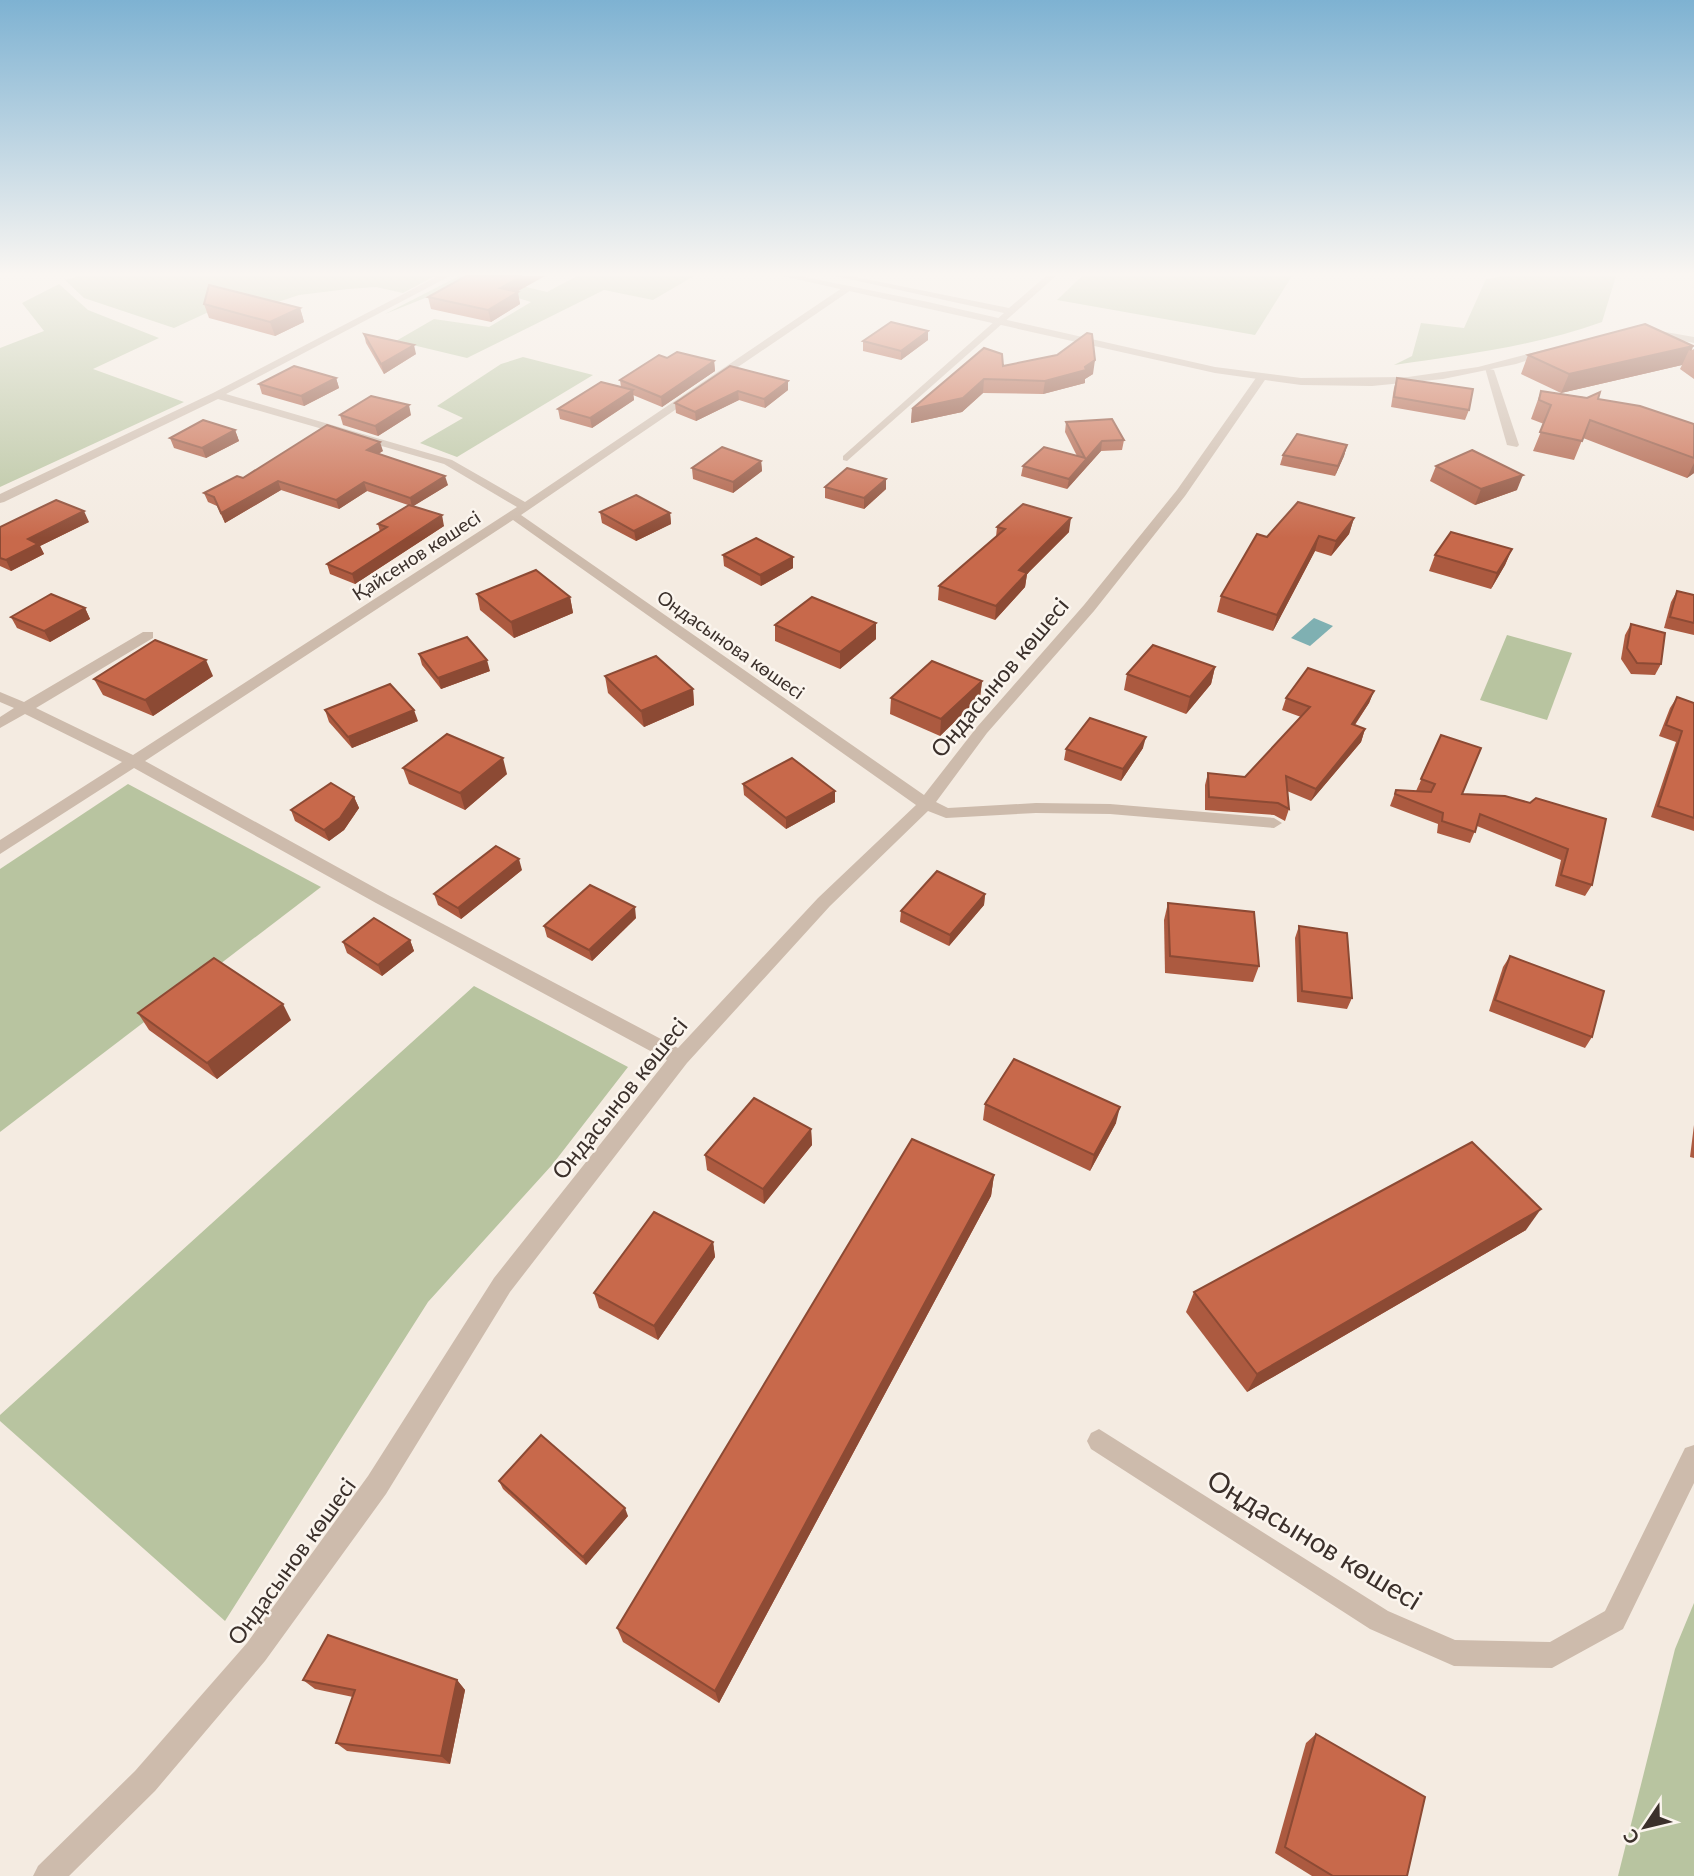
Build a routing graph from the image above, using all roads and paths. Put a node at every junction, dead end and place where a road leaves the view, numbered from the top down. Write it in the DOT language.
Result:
graph roads {
  1 [pos="277,364"];
  2 [pos="737,364"];
  3 [pos="954,364"];
  4 [pos="1200,364"];
  5 [pos="1510,364"];
  6 [pos="1489,370"];
  7 [pos="1262,377"];
  8 [pos="217,395"];
  9 [pos="1513,444"];
  10 [pos="847,458"];
  11 [pos="0,499"];
  12 [pos="519,511"];
  13 [pos="148,635"];
  14 [pos="0,696"];
  15 [pos="27,708"];
  16 [pos="0,723"];
  17 [pos="135,762"];
  18 [pos="926,804"];
  19 [pos="1274,823"];
  20 [pos="0,848"];
  21 [pos="680,1058"];
  22 [pos="1099,1441"];
  23 [pos="1694,1457"];
  24 [pos="48,1876"];
  1 -- 8 [label="street"];
  2 -- 12 [label="street, Қайсенов көшесі"];
  3 -- 10 [label="street"];
  4 -- 7 [label="street"];
  5 -- 6 [label="street"];
  6 -- 7 [label="street"];
  6 -- 9 [label="street"];
  7 -- 18 [label="street, Ондасынов көшесі"];
  8 -- 11 [label="street"];
  8 -- 12 [label="street, Ондасынова көшесі"];
  12 -- 17 [label="street, Қайсенов көшесі"];
  12 -- 18 [label="street, Ондасынова көшесі"];
  13 -- 15 [label="street"];
  14 -- 15 [label="street"];
  15 -- 16 [label="street"];
  15 -- 17 [label="street"];
  17 -- 20 [label="street, Қайсенов көшесі"];
  17 -- 21 [label="street"];
  18 -- 19 [label="street"];
  18 -- 21 [label="street, Ондасынов көшесі"];
  21 -- 24 [label="street, Ондасынов көшесі"];
  22 -- 23 [label="street, Оңдасынов көшесі"];
}
